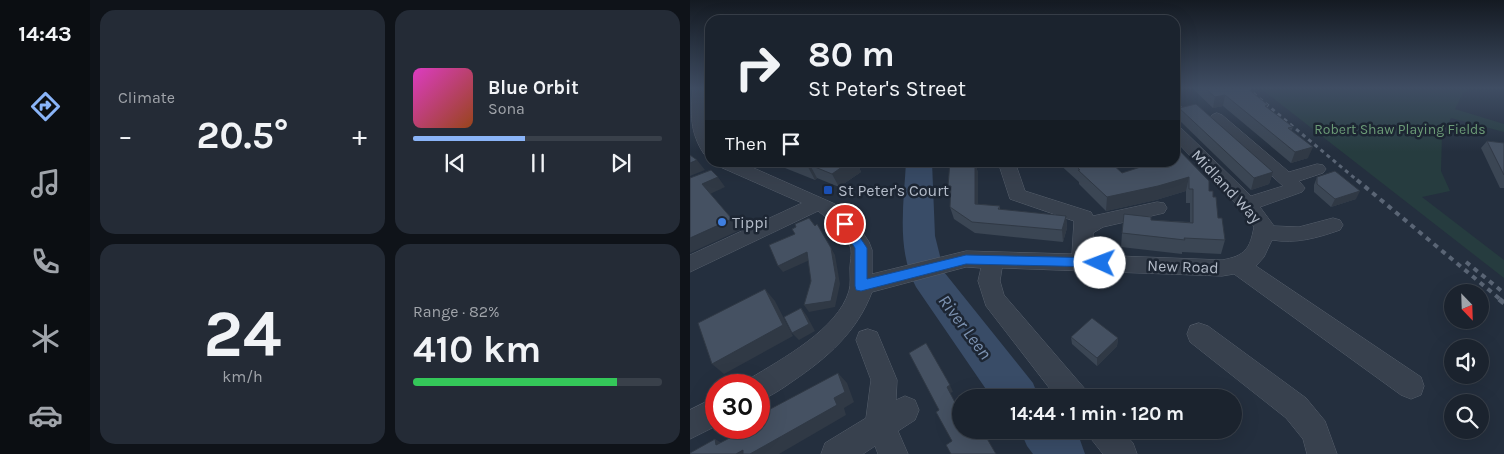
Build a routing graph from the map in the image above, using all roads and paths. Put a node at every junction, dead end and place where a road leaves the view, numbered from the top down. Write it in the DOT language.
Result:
graph roads {
  1 [pos="699,109"];
  2 [pos="1217,118"];
  3 [pos="1180,136"];
  4 [pos="703,139"];
  5 [pos="724,167"];
  6 [pos="1008,167"];
  7 [pos="1317,168"];
  8 [pos="1285,179"];
  9 [pos="819,203"];
  10 [pos="1248,204"];
  11 [pos="1157,208"];
  12 [pos="1333,225"];
  13 [pos="1084,229"];
  14 [pos="1264,232"];
  15 [pos="993,260"];
  16 [pos="1082,262"];
  17 [pos="690,264"];
  18 [pos="1239,266"];
  19 [pos="861,286"];
  20 [pos="1199,334"];
  21 [pos="868,340"];
  22 [pos="770,381"];
  23 [pos="1411,386"];
  24 [pos="1068,389"];
  25 [pos="905,410"];
  26 [pos="705,416"];
  27 [pos="690,424"];
  28 [pos="880,425"];
  29 [pos="1110,439"];
  30 [pos="836,454"];
  31 [pos="893,454"];
  32 [pos="1122,454"];
  33 [pos="1322,454"];
  1 -- 4 [label="street"];
  2 -- 8 [label="street"];
  3 -- 10 [label="street, Midland Way"];
  5 -- 9 [label="street"];
  6 -- 13 [label="street"];
  7 -- 8 [label="street"];
  8 -- 10 [label="street"];
  9 -- 17 [label="street"];
  9 -- 19 [label="street"];
  10 -- 14 [label="street, Midland Way"];
  11 -- 13 [label="street"];
  12 -- 14 [label="street"];
  13 -- 16 [label="street"];
  14 -- 18 [label="street, Midland Way"];
  15 -- 16 [label="street, New Road"];
  15 -- 19 [label="street, New Road"];
  15 -- 24 [label="street"];
  16 -- 18 [label="street, New Road"];
  18 -- 23 [label="street, New Road"];
  19 -- 22 [label="street"];
  20 -- 33 [label="street"];
  21 -- 28 [label="street"];
  25 -- 28 [label="street"];
  26 -- 27 [label="street"];
  28 -- 30 [label="street"];
  28 -- 31 [label="street"];
  29 -- 32 [label="street"];
}
